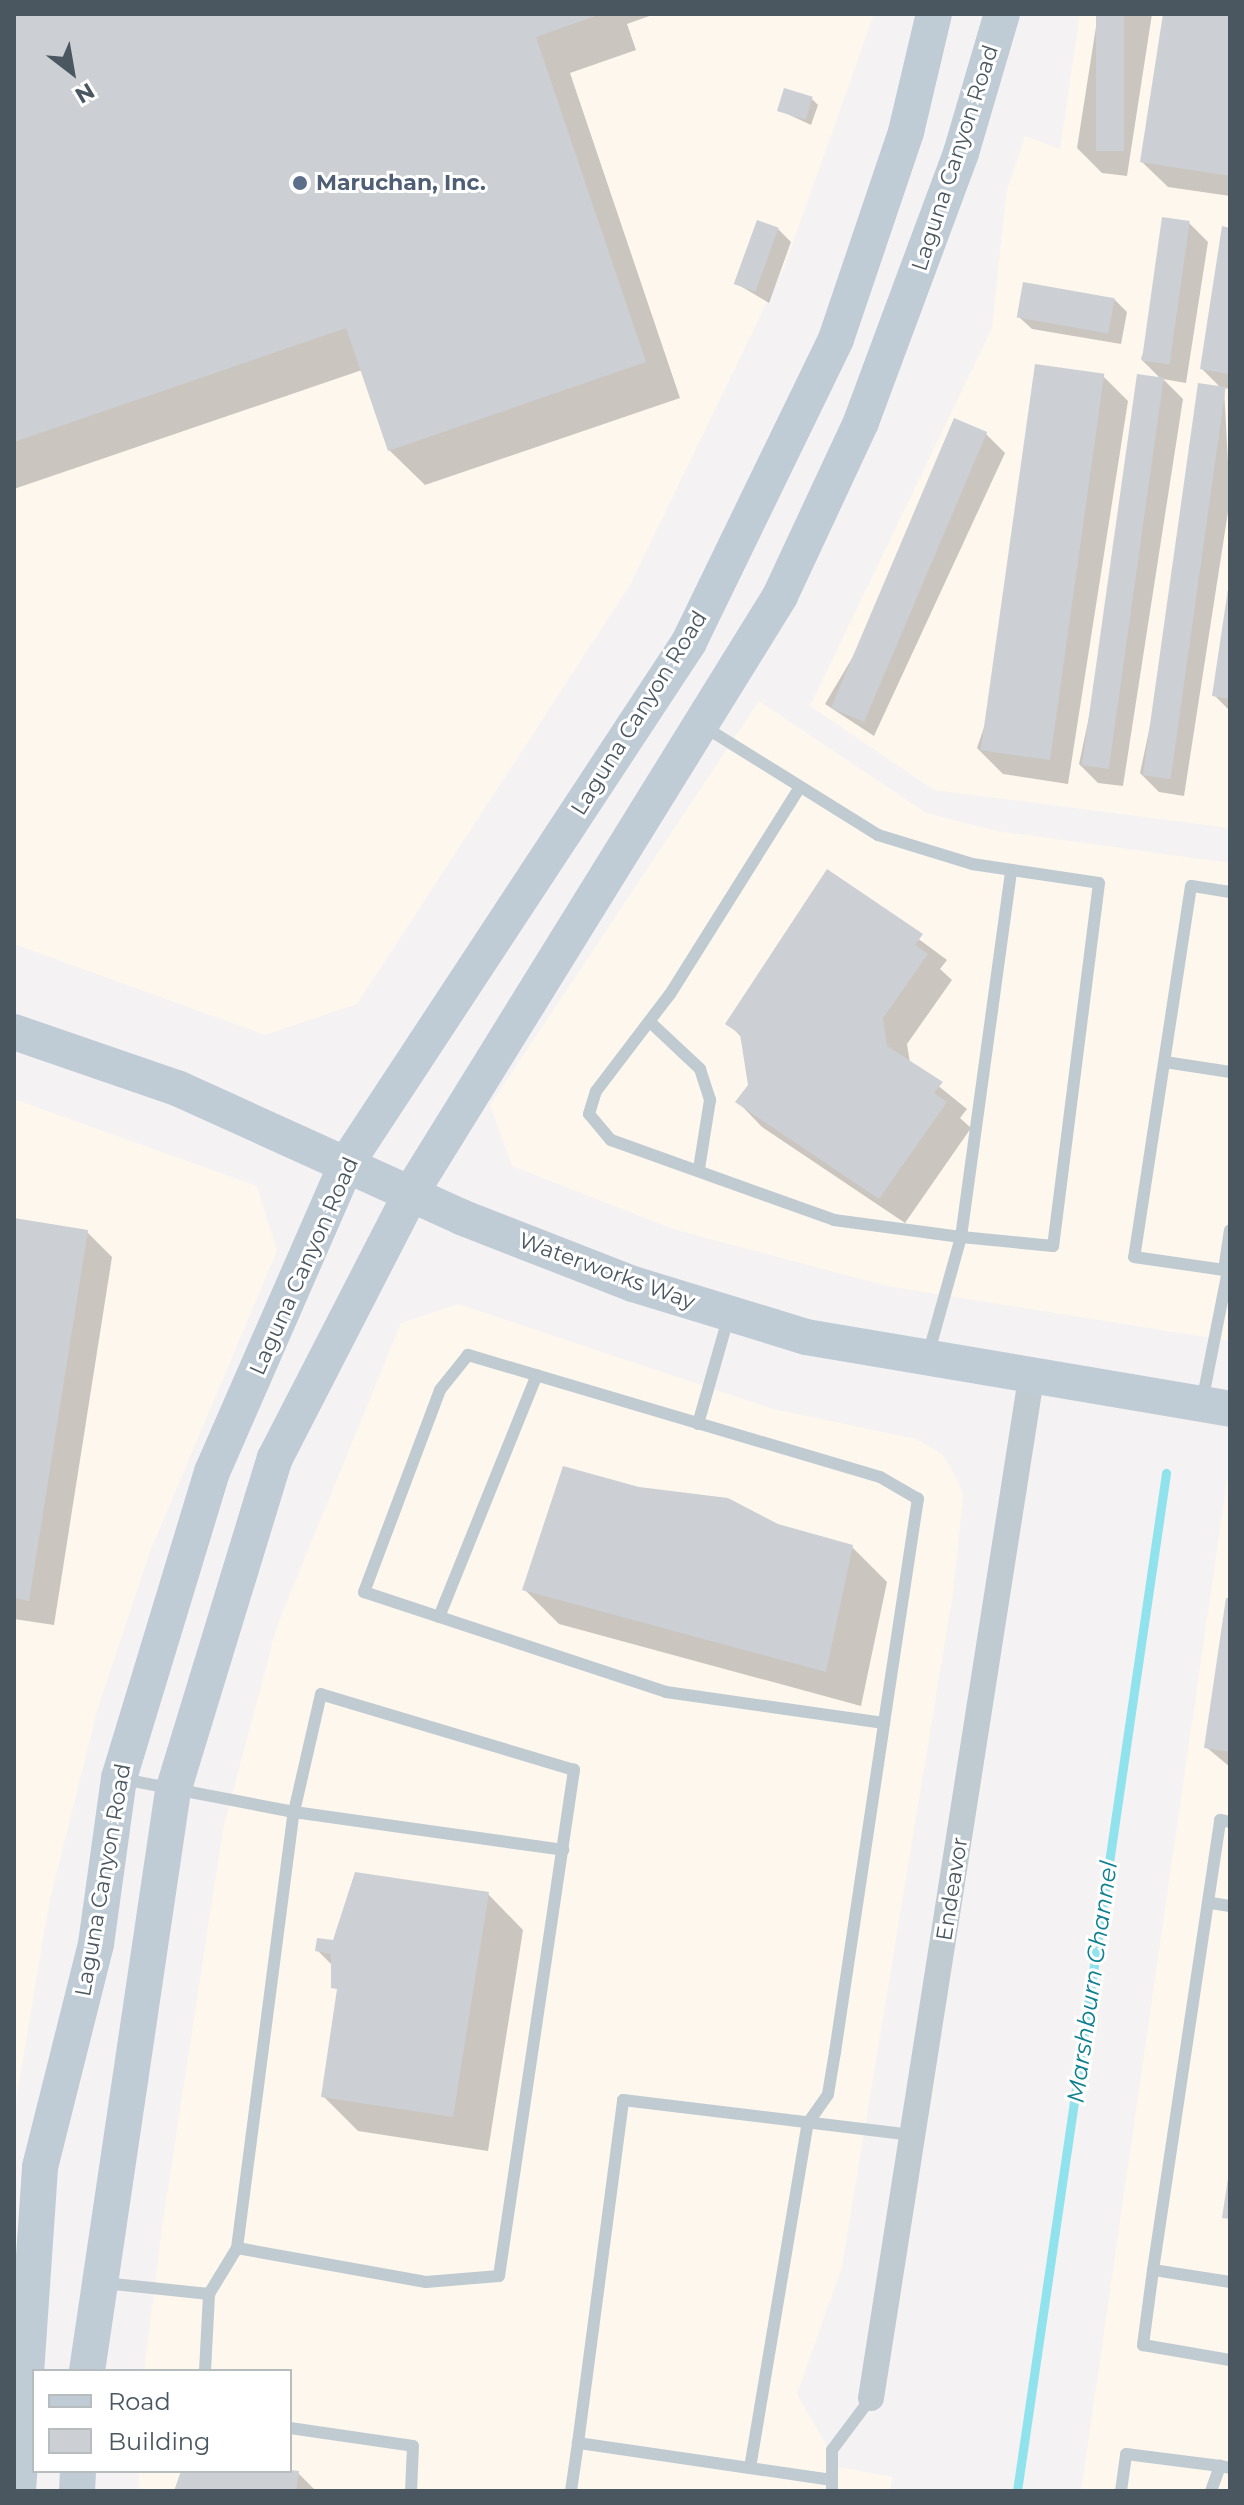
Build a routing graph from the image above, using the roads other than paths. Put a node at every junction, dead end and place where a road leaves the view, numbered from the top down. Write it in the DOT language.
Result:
graph roads {
  1 [pos="934,14"];
  2 [pos="1002,14"];
  3 [pos="700,725"];
  4 [pos="800,787"];
  5 [pos="1011,871"];
  6 [pos="1230,892"];
  7 [pos="650,1022"];
  8 [pos="14,1032"];
  9 [pos="1165,1062"];
  10 [pos="1230,1072"];
  11 [pos="348,1161"];
  12 [pos="699,1169"];
  13 [pos="412,1191"];
  14 [pos="1230,1230"];
  15 [pos="961,1237"];
  16 [pos="1227,1271"];
  17 [pos="729,1313"];
  18 [pos="926,1361"];
  19 [pos="537,1375"];
  20 [pos="1031,1379"];
  21 [pos="1216,1407"];
  22 [pos="698,1424"];
  23 [pos="439,1617"];
  24 [pos="884,1723"];
  25 [pos="119,1778"];
  26 [pos="173,1791"];
  27 [pos="294,1812"];
  28 [pos="1230,1822"];
  29 [pos="563,1850"];
  30 [pos="1211,1903"];
  31 [pos="1230,1906"];
  32 [pos="808,2123"];
  33 [pos="914,2135"];
  34 [pos="237,2248"];
  35 [pos="1153,2270"];
  36 [pos="97,2282"];
  37 [pos="1230,2282"];
  38 [pos="209,2294"];
  39 [pos="1230,2360"];
  40 [pos="87,2369"];
  41 [pos="205,2369"];
  42 [pos="871,2398"];
  43 [pos="292,2428"];
  44 [pos="578,2443"];
  45 [pos="1225,2467"];
  46 [pos="750,2468"];
  47 [pos="832,2486"];
  48 [pos="18,2491"];
  49 [pos="411,2491"];
  50 [pos="571,2491"];
  51 [pos="1121,2491"];
  52 [pos="1211,2491"];
  1 -- 11 [label="main road, Laguna Canyon Road"];
  2 -- 3 [label="main road, Laguna Canyon Road"];
  3 -- 4 [label="lane"];
  3 -- 13 [label="main road, Laguna Canyon Road"];
  4 -- 5 [label="lane"];
  4 -- 7 [label="lane"];
  5 -- 15 [label="lane"];
  5 -- 15 [label="lane"];
  6 -- 9 [label="lane"];
  7 -- 12 [label="lane"];
  7 -- 12 [label="lane"];
  8 -- 11 [label="main road, Waterworks Way"];
  9 -- 10 [label="lane"];
  9 -- 16 [label="lane"];
  11 -- 13 [label="main road, Waterworks Way"];
  11 -- 25 [label="main road, Laguna Canyon Road"];
  12 -- 15 [label="lane"];
  13 -- 17 [label="main road, Waterworks Way"];
  13 -- 26 [label="main road, Laguna Canyon Road"];
  14 -- 16 [label="lane"];
  15 -- 18 [label="lane"];
  16 -- 21 [label="lane"];
  17 -- 18 [label="main road, Waterworks Way"];
  17 -- 22 [label="lane"];
  18 -- 20 [label="main road, Waterworks Way"];
  19 -- 22 [label="lane"];
  19 -- 23 [label="lane"];
  19 -- 23 [label="lane"];
  20 -- 21 [label="main road, Waterworks Way"];
  20 -- 33 [label="street, Endeavor"];
  22 -- 24 [label="lane"];
  23 -- 24 [label="lane"];
  24 -- 32 [label="lane"];
  25 -- 26 [label="lane"];
  25 -- 48 [label="main road, Laguna Canyon Road"];
  26 -- 27 [label="lane"];
  26 -- 36 [label="main road, Laguna Canyon Road"];
  27 -- 29 [label="lane"];
  27 -- 29 [label="lane"];
  27 -- 34 [label="lane"];
  28 -- 30 [label="lane"];
  29 -- 34 [label="lane"];
  30 -- 31 [label="lane"];
  30 -- 35 [label="lane"];
  32 -- 33 [label="lane"];
  32 -- 44 [label="lane"];
  32 -- 46 [label="lane"];
  33 -- 42 [label="street, Endeavor"];
  34 -- 38 [label="lane"];
  35 -- 37 [label="lane"];
  35 -- 39 [label="lane"];
  36 -- 38 [label="lane"];
  36 -- 40 [label="main road, Laguna Canyon Road"];
  38 -- 41 [label="lane"];
  42 -- 47 [label="lane"];
  43 -- 49 [label="lane"];
  44 -- 46 [label="lane"];
  44 -- 50 [label="lane"];
  45 -- 51 [label="lane"];
  45 -- 52 [label="lane"];
  46 -- 47 [label="lane"];
}
